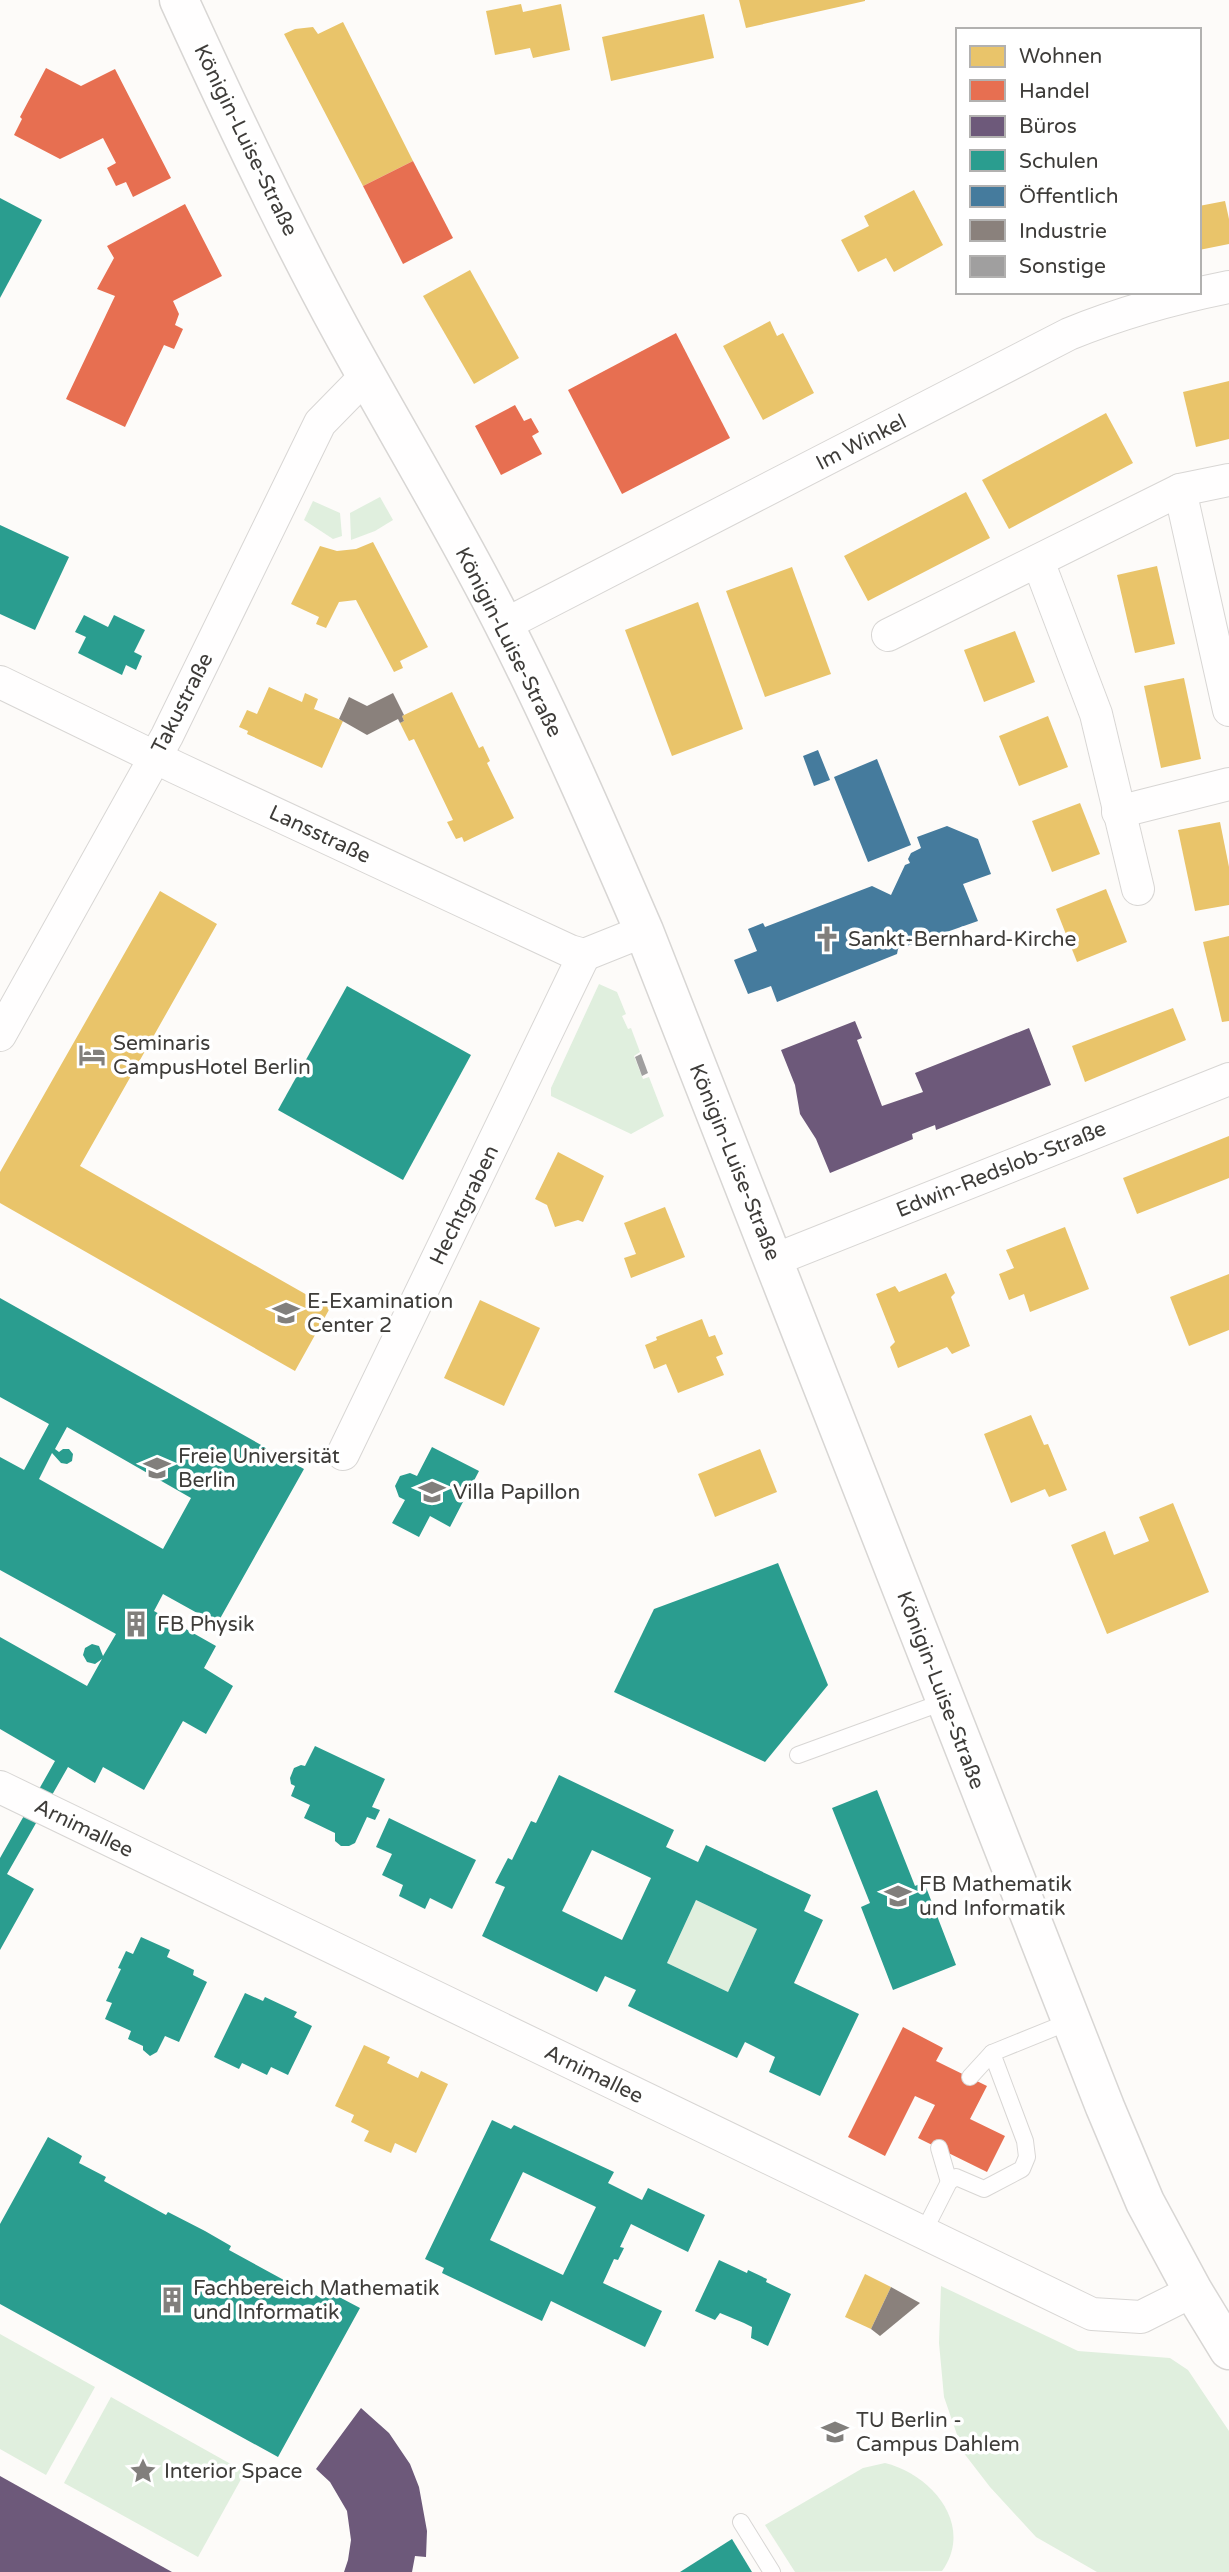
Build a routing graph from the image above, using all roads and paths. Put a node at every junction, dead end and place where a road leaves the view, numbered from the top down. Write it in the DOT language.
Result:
graph roads {
  1 [pos="179,0"];
  2 [pos="1229,287"];
  3 [pos="1201,292"];
  4 [pos="1193,294"];
  5 [pos="366,376"];
  6 [pos="1229,480"];
  7 [pos="1180,490"];
  8 [pos="1038,561"];
  9 [pos="504,625"];
  10 [pos="888,635"];
  11 [pos="0,682"];
  12 [pos="1229,710"];
  13 [pos="155,757"];
  14 [pos="1229,784"];
  15 [pos="1118,812"];
  16 [pos="1138,889"];
  17 [pos="644,930"];
  18 [pos="584,955"];
  19 [pos="0,1035"];
  20 [pos="1229,1079"];
  21 [pos="774,1260"];
  22 [pos="343,1454"];
  23 [pos="946,1701"];
  24 [pos="799,1755"];
  25 [pos="0,1787"];
  26 [pos="1071,2021"];
  27 [pos="992,2053"];
  28 [pos="970,2077"];
  29 [pos="939,2148"];
  30 [pos="949,2182"];
  31 [pos="923,2233"];
  32 [pos="1193,2291"];
  33 [pos="1229,2350"];
  34 [pos="741,2522"];
  35 [pos="772,2572"];
  1 -- 5 [label="main road, Königin-Luise-Straße"];
  2 -- 3 [label="street, Im Winkel"];
  4 -- 9 [label="street, Im Winkel"];
  5 -- 9 [label="main road, Königin-Luise-Straße"];
  5 -- 13 [label="street, Takustraße"];
  6 -- 7 [label="street"];
  7 -- 8 [label="street"];
  7 -- 12 [label="street"];
  8 -- 10 [label="street"];
  8 -- 15 [label="street"];
  9 -- 17 [label="main road, Königin-Luise-Straße"];
  11 -- 13 [label="street, Lansstraße"];
  13 -- 18 [label="street, Lansstraße"];
  13 -- 19 [label="street, Takustraße"];
  14 -- 15 [label="street"];
  15 -- 16 [label="street"];
  17 -- 18 [label="street"];
  17 -- 21 [label="main road, Königin-Luise-Straße"];
  18 -- 22 [label="street, Hechtgraben"];
  20 -- 21 [label="street, Edwin-Redslob-Straße"];
  21 -- 23 [label="main road, Königin-Luise-Straße"];
  23 -- 24 [label="lane"];
  23 -- 26 [label="main road, Königin-Luise-Straße"];
  25 -- 31 [label="street, Arnimallee"];
  26 -- 27 [label="lane"];
  26 -- 32 [label="main road, Königin-Luise-Straße"];
  27 -- 28 [label="lane"];
  27 -- 30 [label="lane"];
  29 -- 30 [label="lane"];
  30 -- 31 [label="lane"];
  31 -- 32 [label="street, Arnimallee"];
  32 -- 33 [label="main road, Königin-Luise-Straße"];
  34 -- 35 [label="lane"];
}
